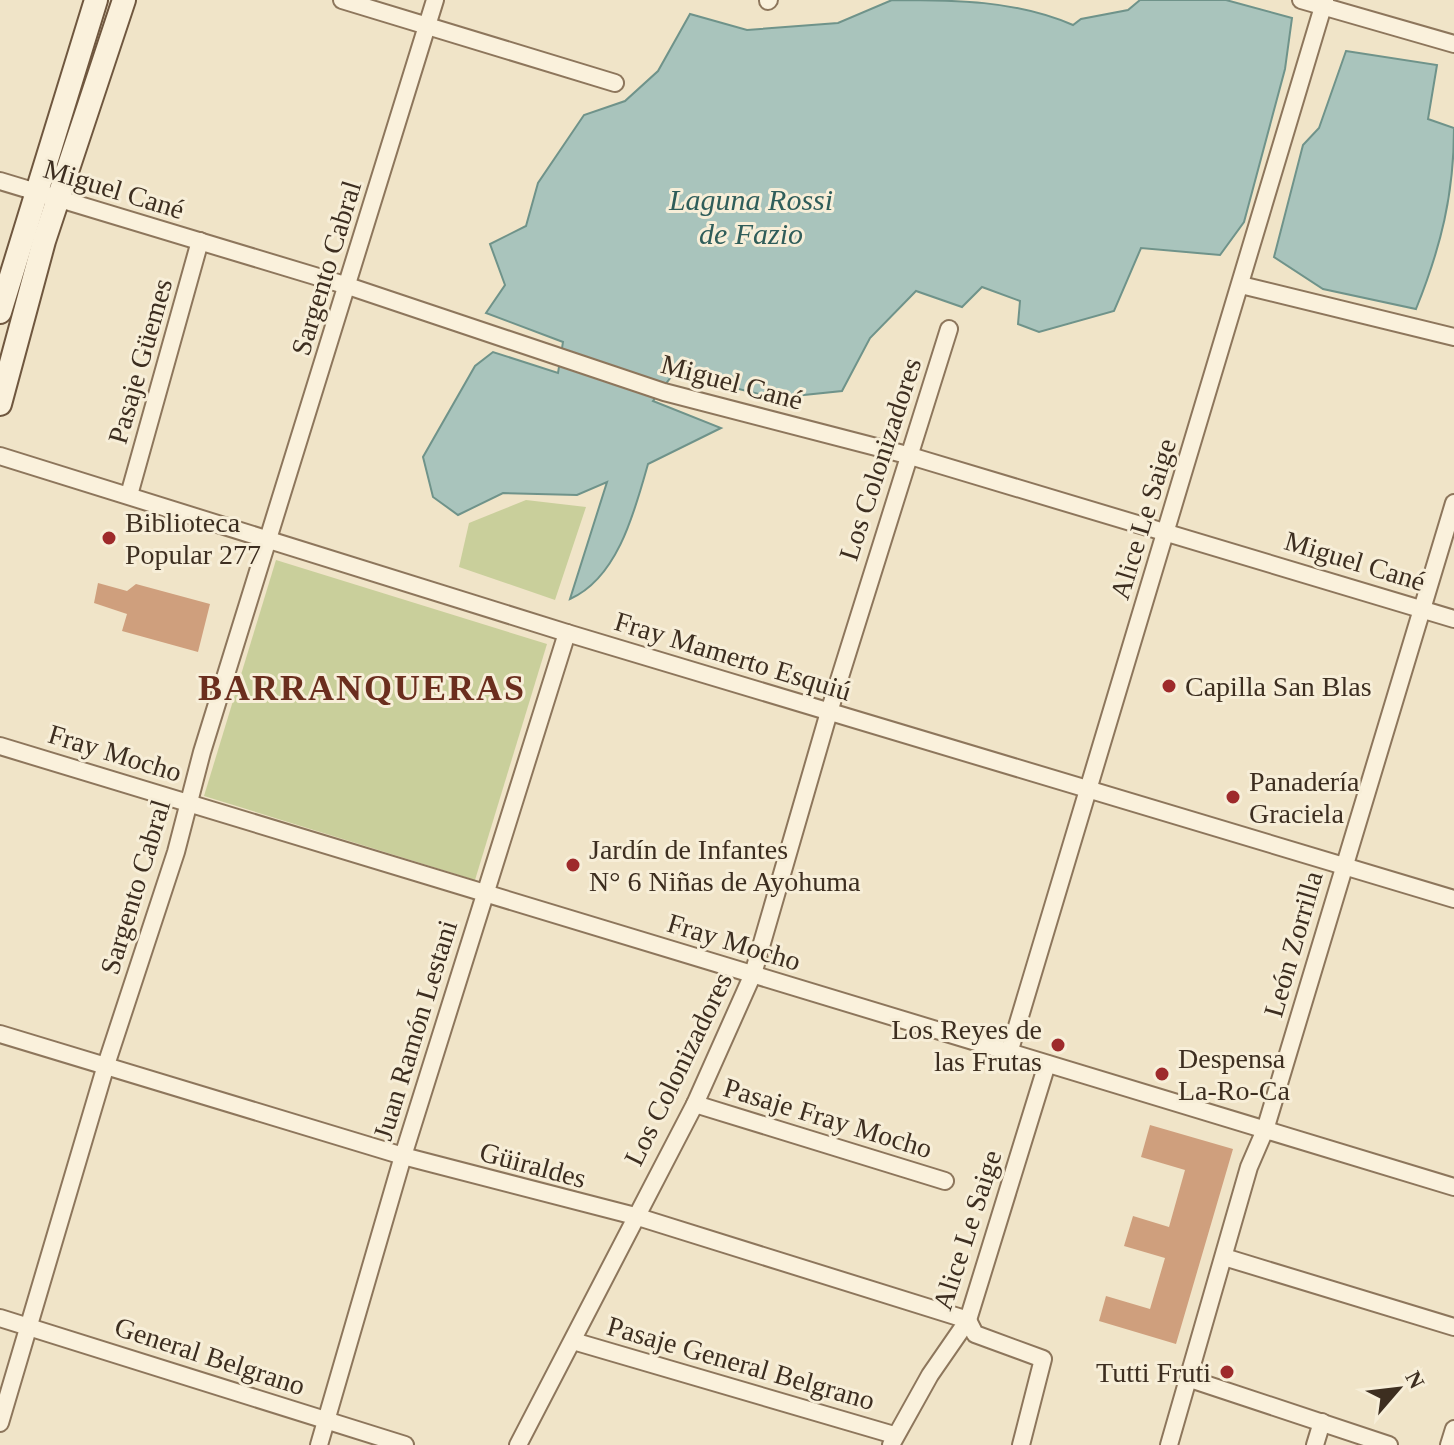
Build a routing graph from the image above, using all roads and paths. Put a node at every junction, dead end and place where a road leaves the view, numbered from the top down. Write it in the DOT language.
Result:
graph roads {
  1 [pos="96,0"];
  2 [pos="124,0"];
  3 [pos="342,0"];
  4 [pos="435,0"];
  5 [pos="1301,0"];
  6 [pos="1324,3"];
  7 [pos="428,25"];
  8 [pos="1454,44"];
  9 [pos="615,83"];
  10 [pos="0,181"];
  11 [pos="36,192"];
  12 [pos="58,199"];
  13 [pos="200,241"];
  14 [pos="1241,285"];
  15 [pos="348,286"];
  16 [pos="0,312"];
  17 [pos="949,329"];
  18 [pos="1454,337"];
  19 [pos="0,404"];
  20 [pos="907,455"];
  21 [pos="0,456"];
  22 [pos="129,495"];
  23 [pos="1454,503"];
  24 [pos="1167,531"];
  25 [pos="268,539"];
  26 [pos="1420,609"];
  27 [pos="1454,619"];
  28 [pos="567,633"];
  29 [pos="829,712"];
  30 [pos="0,746"];
  31 [pos="1087,787"];
  32 [pos="189,802"];
  33 [pos="1343,865"];
  34 [pos="484,894"];
  35 [pos="1454,899"];
  36 [pos="753,974"];
  37 [pos="0,1034"];
  38 [pos="1009,1053"];
  39 [pos="1047,1064"];
  40 [pos="106,1065"];
  41 [pos="695,1104"];
  42 [pos="1265,1130"];
  43 [pos="403,1156"];
  44 [pos="945,1181"];
  45 [pos="1454,1187"];
  46 [pos="635,1216"];
  47 [pos="1224,1257"];
  48 [pos="0,1318"];
  49 [pos="968,1320"];
  50 [pos="29,1326"];
  51 [pos="1454,1327"];
  52 [pos="573,1341"];
  53 [pos="1190,1379"];
  54 [pos="326,1421"];
  55 [pos="1322,1422"];
  56 [pos="0,1423"];
  57 [pos="1454,1429"];
  58 [pos="893,1440"];
  59 [pos="319,1445"];
  60 [pos="405,1445"];
  61 [pos="518,1445"];
  62 [pos="1021,1445"];
  63 [pos="1169,1445"];
  64 [pos="1315,1445"];
  65 [pos="1389,1445"];
  66 [pos="1449,1445"];
  1 -- 11 [label="main road"];
  2 -- 12 [label="main road"];
  3 -- 7 [label="street"];
  4 -- 7 [label="street, Sargento Cabral"];
  5 -- 6 [label="street"];
  6 -- 8 [label="street"];
  6 -- 14 [label="street, Alice Le Saige"];
  7 -- 9 [label="street"];
  7 -- 15 [label="street, Sargento Cabral"];
  10 -- 11 [label="street, Miguel Cané"];
  11 -- 12 [label="street, Miguel Cané"];
  11 -- 16 [label="main road"];
  12 -- 13 [label="street, Miguel Cané"];
  12 -- 19 [label="main road"];
  13 -- 15 [label="street, Miguel Cané"];
  13 -- 22 [label="street, Pasaje Güemes"];
  14 -- 18 [label="street"];
  14 -- 24 [label="street, Alice Le Saige"];
  15 -- 20 [label="street, Miguel Cané"];
  15 -- 25 [label="street, Sargento Cabral"];
  17 -- 20 [label="street, Los Colonizadores"];
  20 -- 24 [label="street, Miguel Cané"];
  20 -- 29 [label="street, Los Colonizadores"];
  21 -- 22 [label="street, Fray Mamerto Esquiú"];
  22 -- 25 [label="street, Fray Mamerto Esquiú"];
  23 -- 26 [label="street, León Zorrilla"];
  24 -- 26 [label="street, Miguel Cané"];
  24 -- 31 [label="street, Alice Le Saige"];
  25 -- 28 [label="street, Fray Mamerto Esquiú"];
  25 -- 32 [label="street, Sargento Cabral"];
  26 -- 27 [label="street, Miguel Cané"];
  26 -- 33 [label="street, León Zorrilla"];
  28 -- 29 [label="street, Fray Mamerto Esquiú"];
  28 -- 34 [label="street, Juan Ramón Lestani"];
  29 -- 31 [label="street, Fray Mamerto Esquiú"];
  29 -- 36 [label="street, Los Colonizadores"];
  30 -- 32 [label="street, Fray Mocho"];
  31 -- 33 [label="street, Fray Mamerto Esquiú"];
  31 -- 38 [label="street, Alice Le Saige"];
  32 -- 34 [label="street, Fray Mocho"];
  32 -- 40 [label="street, Sargento Cabral"];
  33 -- 35 [label="street, Fray Mamerto Esquiú"];
  33 -- 42 [label="street, León Zorrilla"];
  34 -- 36 [label="street, Fray Mocho"];
  34 -- 43 [label="street, Juan Ramón Lestani"];
  36 -- 38 [label="street, Fray Mocho"];
  36 -- 41 [label="street, Los Colonizadores"];
  37 -- 40 [label="street, Güiraldes"];
  38 -- 39 [label="street, Fray Mocho"];
  39 -- 42 [label="street, Fray Mocho"];
  39 -- 49 [label="street, Alice Le Saige"];
  40 -- 43 [label="street, Güiraldes"];
  40 -- 50 [label="street, Sargento Cabral"];
  41 -- 44 [label="street, Pasaje Fray Mocho"];
  41 -- 46 [label="street, Los Colonizadores"];
  42 -- 45 [label="street, Fray Mocho"];
  42 -- 47 [label="street, León Zorrilla"];
  43 -- 46 [label="street, Güiraldes"];
  43 -- 54 [label="street, Juan Ramón Lestani"];
  46 -- 49 [label="street, Güiraldes"];
  46 -- 52 [label="street, Los Colonizadores"];
  47 -- 51 [label="street"];
  47 -- 53 [label="street, León Zorrilla"];
  48 -- 50 [label="street, General Belgrano"];
  49 -- 58 [label="street, Alice Le Saige"];
  49 -- 62 [label="street, Güiraldes"];
  50 -- 54 [label="street, General Belgrano"];
  50 -- 56 [label="street, Sargento Cabral"];
  52 -- 58 [label="street, Pasaje General Belgrano"];
  52 -- 61 [label="street, Los Colonizadores"];
  53 -- 55 [label="street"];
  53 -- 63 [label="street, León Zorrilla"];
  54 -- 59 [label="street, Juan Ramón Lestani"];
  54 -- 60 [label="street, General Belgrano"];
  55 -- 64 [label="street"];
  55 -- 65 [label="street"];
  57 -- 66 [label="street"];
}
